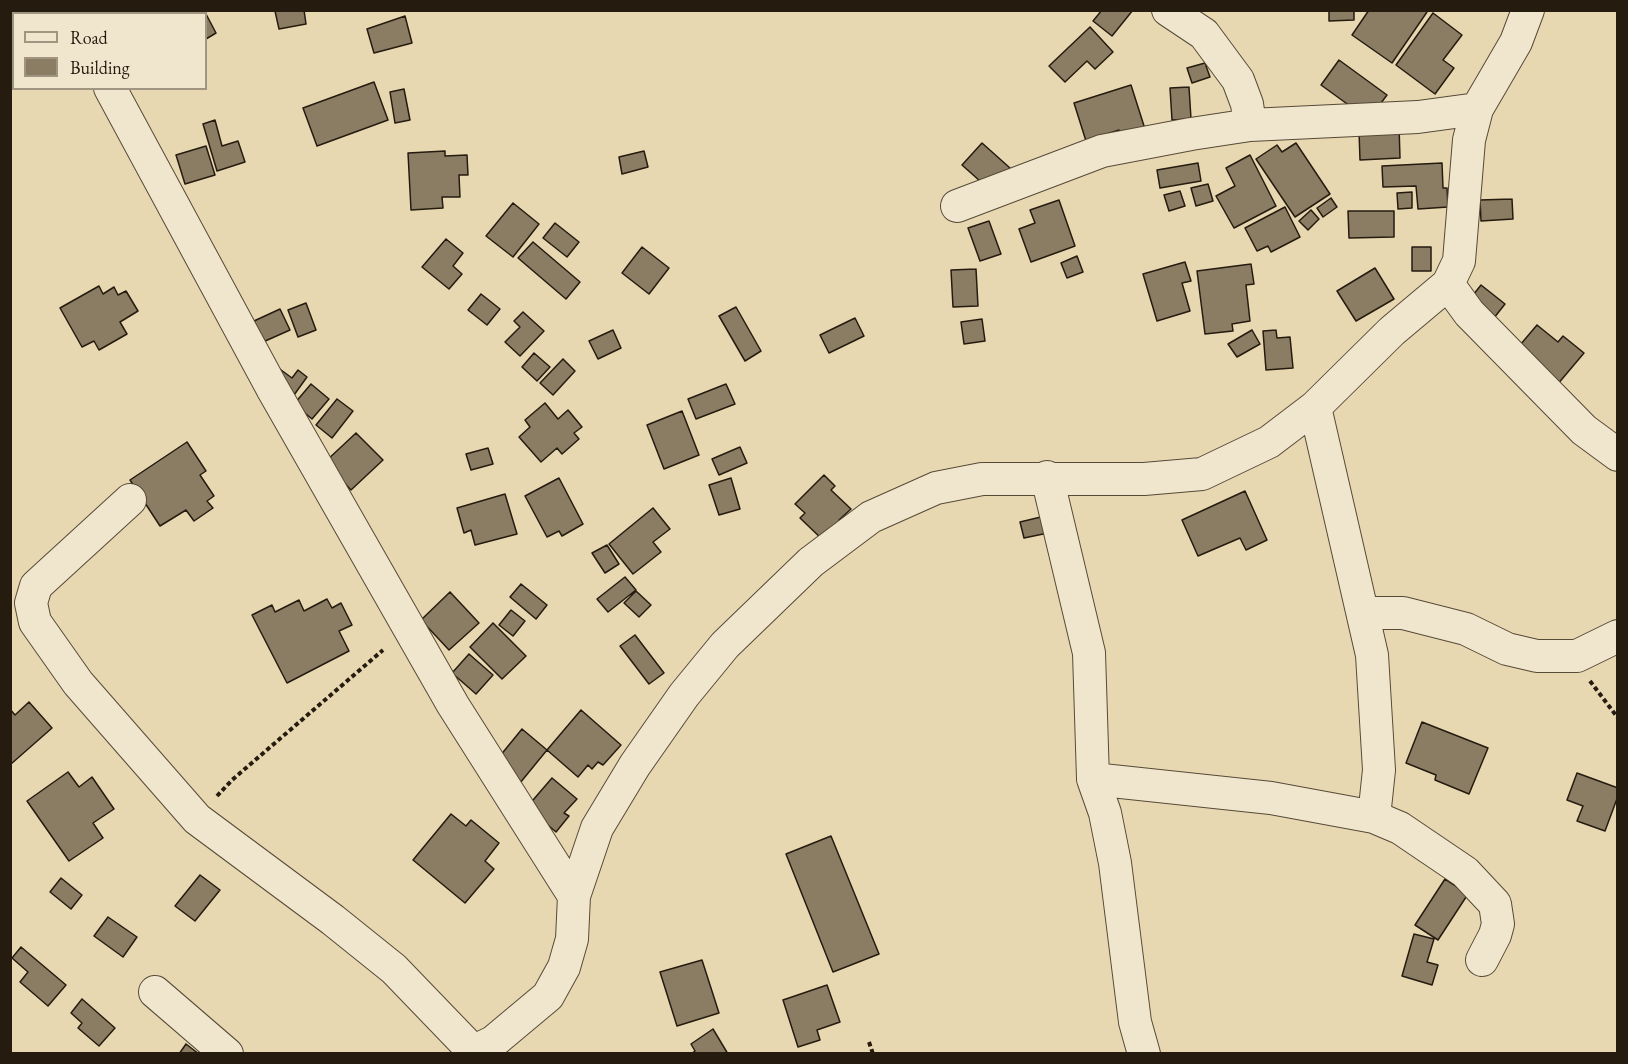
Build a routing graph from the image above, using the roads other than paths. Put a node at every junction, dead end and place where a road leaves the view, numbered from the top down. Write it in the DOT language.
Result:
graph roads {
  1 [pos="1168,10"];
  2 [pos="1528,10"];
  3 [pos="111,90"];
  4 [pos="1477,109"];
  5 [pos="1250,125"];
  6 [pos="957,206"];
  7 [pos="1448,285"];
  8 [pos="1315,407"];
  9 [pos="1617,455"];
  10 [pos="1047,477"];
  11 [pos="130,500"];
  12 [pos="1364,613"];
  13 [pos="1617,636"];
  14 [pos="1093,779"];
  15 [pos="1374,817"];
  16 [pos="574,896"];
  17 [pos="1482,960"];
  18 [pos="155,992"];
  19 [pos="470,1052"];
  20 [pos="227,1053"];
  21 [pos="1144,1053"];
  1 -- 5 [label="street"];
  2 -- 4 [label="street"];
  3 -- 16 [label="street"];
  4 -- 5 [label="street"];
  4 -- 7 [label="street"];
  5 -- 6 [label="street"];
  7 -- 8 [label="street"];
  7 -- 9 [label="street"];
  8 -- 10 [label="street"];
  8 -- 12 [label="street"];
  10 -- 14 [label="street"];
  10 -- 16 [label="street"];
  11 -- 19 [label="street"];
  12 -- 13 [label="street"];
  12 -- 15 [label="street"];
  14 -- 15 [label="street"];
  14 -- 21 [label="street"];
  15 -- 17 [label="street"];
  16 -- 19 [label="street"];
  18 -- 20 [label="street"];
}
